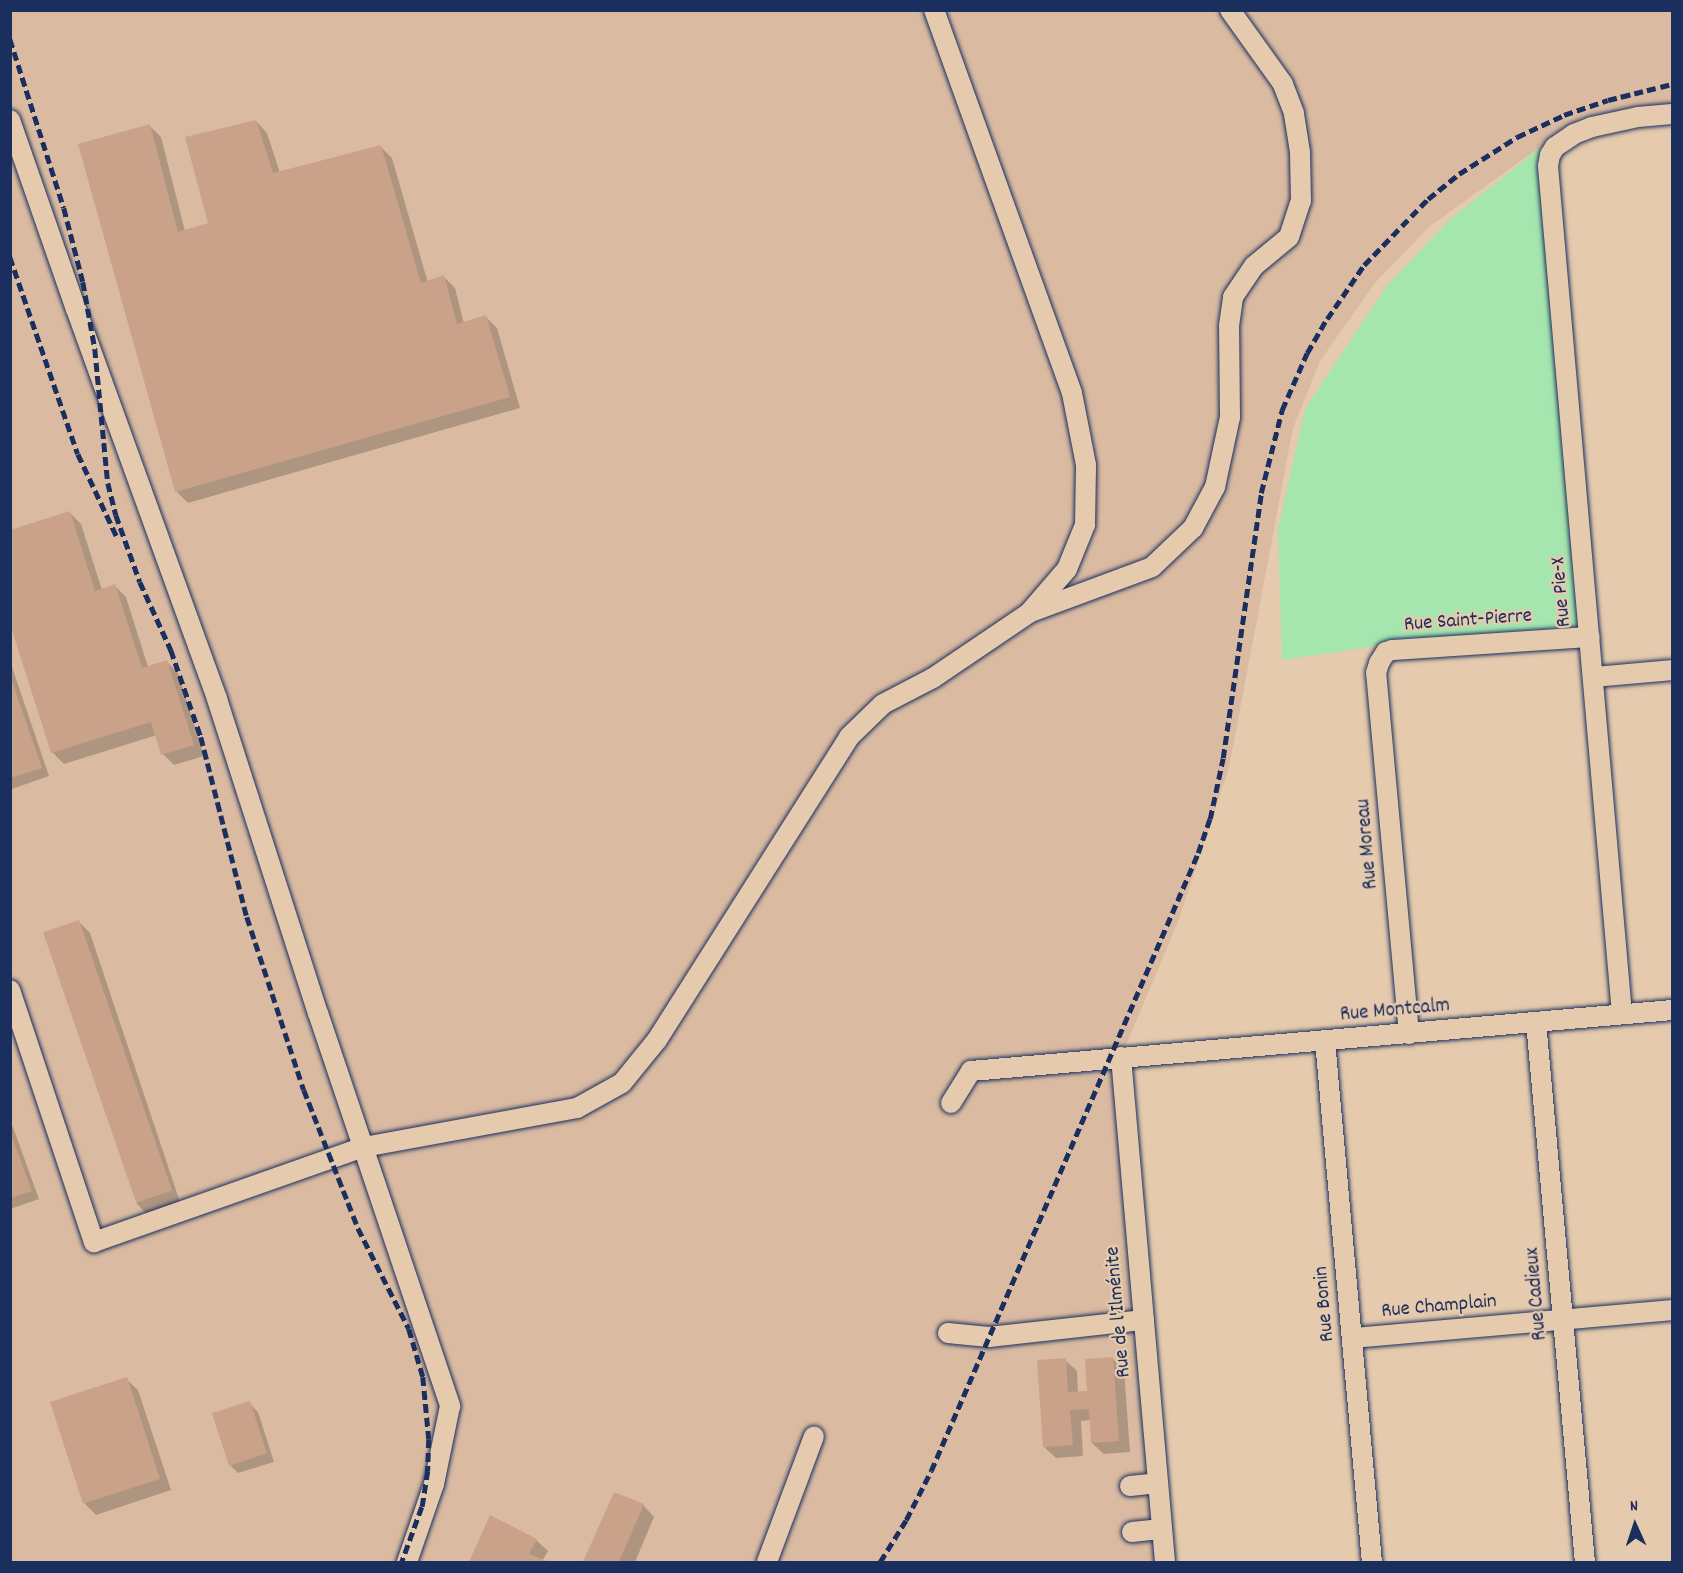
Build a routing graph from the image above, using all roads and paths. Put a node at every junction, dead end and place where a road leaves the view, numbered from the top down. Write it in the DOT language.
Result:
graph roads {
  1 [pos="934,10"];
  2 [pos="1230,10"];
  3 [pos="1672,114"];
  4 [pos="10,120"];
  5 [pos="1029,613"];
  6 [pos="1590,637"];
  7 [pos="1386,652"];
  8 [pos="1672,670"];
  9 [pos="1594,677"];
  10 [pos="10,990"];
  11 [pos="1672,1010"];
  12 [pos="1622,1014"];
  13 [pos="1536,1022"];
  14 [pos="1409,1034"];
  15 [pos="1325,1041"];
  16 [pos="1121,1057"];
  17 [pos="951,1103"];
  18 [pos="364,1147"];
  19 [pos="1672,1310"];
  20 [pos="1144,1320"];
  21 [pos="1563,1320"];
  22 [pos="948,1333"];
  23 [pos="1353,1338"];
  24 [pos="814,1436"];
  25 [pos="1158,1483"];
  26 [pos="1130,1486"];
  27 [pos="1162,1530"];
  28 [pos="1132,1532"];
  29 [pos="407,1563"];
  30 [pos="767,1563"];
  31 [pos="1165,1563"];
  32 [pos="1372,1563"];
  33 [pos="1585,1563"];
  1 -- 5 [label="street"];
  2 -- 5 [label="street"];
  3 -- 6 [label="street, Rue Pie-X"];
  4 -- 18 [label="street"];
  5 -- 18 [label="street"];
  6 -- 7 [label="street, Rue Saint-Pierre"];
  6 -- 9 [label="street, Rue Pie-X"];
  7 -- 14 [label="street, Rue Moreau"];
  8 -- 9 [label="street"];
  9 -- 12 [label="street, Rue Pie-X"];
  10 -- 18 [label="street"];
  11 -- 12 [label="street, Rue Montcalm"];
  12 -- 13 [label="street, Rue Montcalm"];
  13 -- 14 [label="street, Rue Montcalm"];
  13 -- 21 [label="street, Rue Cadieux"];
  14 -- 15 [label="street, Rue Montcalm"];
  15 -- 16 [label="street, Rue Montcalm"];
  15 -- 23 [label="street, Rue Bonin"];
  16 -- 17 [label="street, Rue Montcalm"];
  16 -- 20 [label="street, Rue de l'Ilménite"];
  18 -- 29 [label="street"];
  19 -- 21 [label="street, Rue Champlain"];
  20 -- 22 [label="street"];
  20 -- 25 [label="street, Rue de l'Ilménite"];
  21 -- 23 [label="street, Rue Champlain"];
  21 -- 33 [label="street, Rue Cadieux"];
  23 -- 32 [label="street, Rue Bonin"];
  24 -- 30 [label="street"];
  25 -- 26 [label="street"];
  25 -- 27 [label="street, Rue de l'Ilménite"];
  27 -- 28 [label="street"];
  27 -- 31 [label="street, Rue de l'Ilménite"];
}
